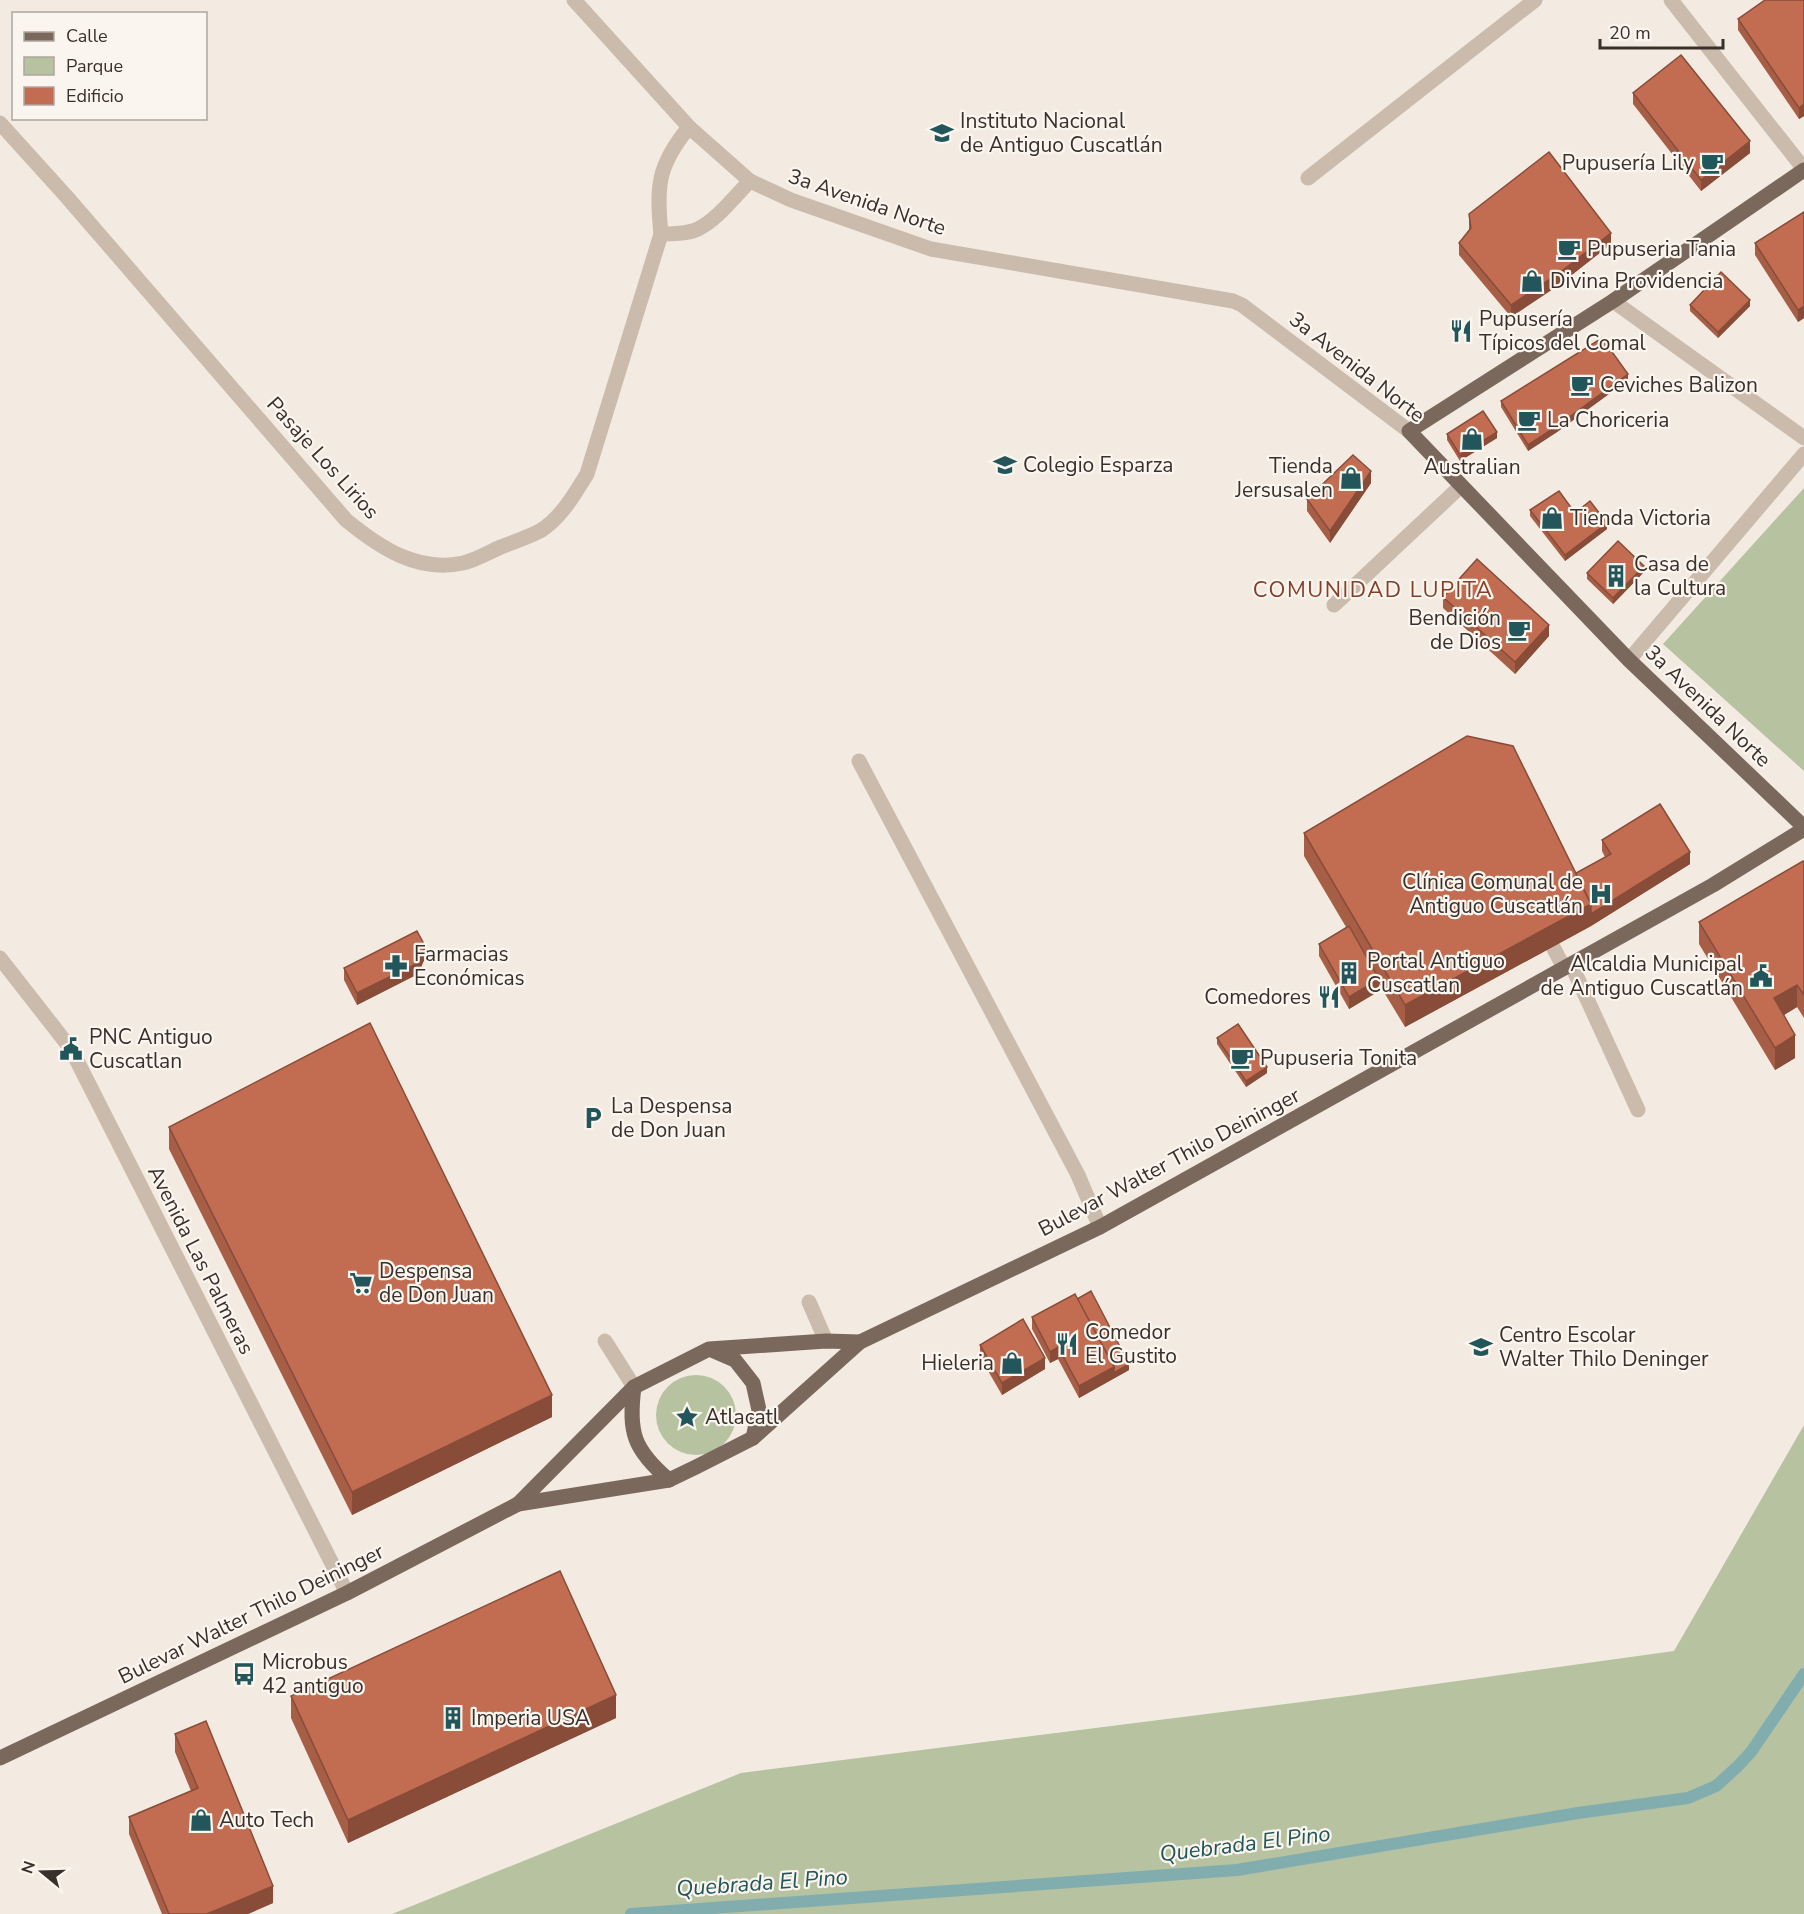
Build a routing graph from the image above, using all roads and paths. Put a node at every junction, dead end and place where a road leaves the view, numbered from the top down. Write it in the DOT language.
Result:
graph roads {
  1 [pos="574,0"];
  2 [pos="1535,0"];
  3 [pos="1671,0"];
  4 [pos="0,123"];
  5 [pos="689,127"];
  6 [pos="1804,170"];
  7 [pos="1308,178"];
  8 [pos="750,181"];
  9 [pos="661,234"];
  10 [pos="1613,301"];
  11 [pos="1409,431"];
  12 [pos="1804,438"];
  13 [pos="1804,454"];
  14 [pos="1461,486"];
  15 [pos="1334,605"];
  16 [pos="1629,660"];
  17 [pos="859,761"];
  18 [pos="1804,828"];
  19 [pos="1553,947"];
  20 [pos="0,958"];
  21 [pos="1568,966"];
  22 [pos="1638,1110"];
  23 [pos="1100,1227"];
  24 [pos="809,1302"];
  25 [pos="605,1341"];
  26 [pos="826,1341"];
  27 [pos="860,1342"];
  28 [pos="709,1349"];
  29 [pos="634,1387"];
  30 [pos="753,1438"];
  31 [pos="669,1480"];
  32 [pos="518,1504"];
  33 [pos="347,1593"];
  34 [pos="0,1758"];
  1 -- 5 [label="street, 3a Avenida Norte"];
  2 -- 7 [label="street"];
  3 -- 6 [label="street"];
  4 -- 9 [label="street, Pasaje Los Lirios"];
  5 -- 8 [label="street, 3a Avenida Norte"];
  5 -- 9 [label="street, Pasaje Los Lirios"];
  6 -- 10 [label="main road"];
  8 -- 9 [label="street"];
  8 -- 11 [label="street, 3a Avenida Norte"];
  10 -- 11 [label="main road"];
  10 -- 12 [label="street"];
  11 -- 14 [label="main road, 3a Avenida Norte"];
  13 -- 16 [label="street"];
  14 -- 15 [label="street"];
  14 -- 16 [label="main road, 3a Avenida Norte"];
  16 -- 18 [label="main road, 3a Avenida Norte"];
  17 -- 23 [label="street"];
  18 -- 21 [label="main road, Bulevar Walter Thilo Deininger"];
  19 -- 21 [label="street"];
  20 -- 33 [label="street, Avenida Las Palmeras"];
  21 -- 22 [label="street"];
  21 -- 23 [label="main road, Bulevar Walter Thilo Deininger"];
  23 -- 27 [label="main road, Bulevar Walter Thilo Deininger"];
  24 -- 26 [label="street"];
  25 -- 29 [label="street"];
  26 -- 27 [label="main road, Bulevar Walter Thilo Deininger"];
  26 -- 28 [label="main road, Bulevar Walter Thilo Deininger"];
  27 -- 30 [label="main road, Bulevar Walter Thilo Deininger"];
  28 -- 29 [label="main road, Bulevar Walter Thilo Deininger"];
  28 -- 30 [label="main road"];
  29 -- 31 [label="main road"];
  29 -- 32 [label="main road, Bulevar Walter Thilo Deininger"];
  30 -- 31 [label="main road, Bulevar Walter Thilo Deininger"];
  31 -- 32 [label="main road, Bulevar Walter Thilo Deininger"];
  32 -- 33 [label="main road, Bulevar Walter Thilo Deininger"];
  33 -- 34 [label="main road, Bulevar Walter Thilo Deininger"];
}
